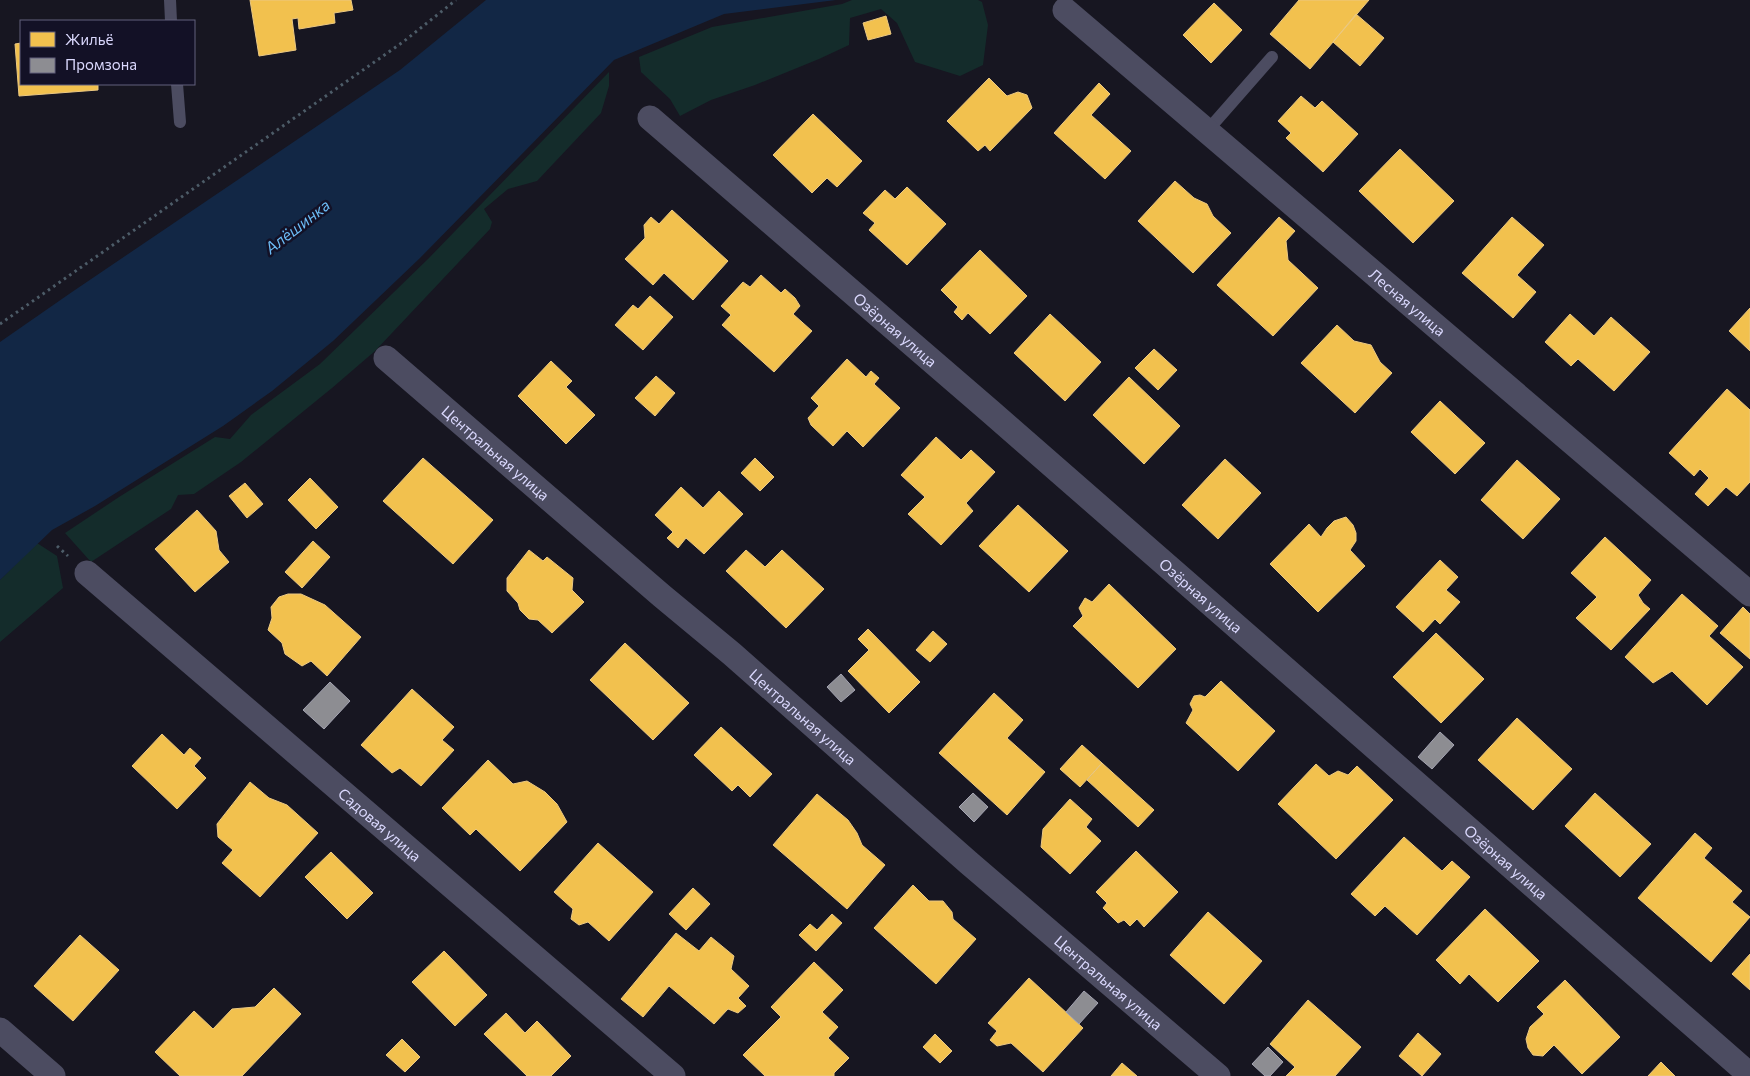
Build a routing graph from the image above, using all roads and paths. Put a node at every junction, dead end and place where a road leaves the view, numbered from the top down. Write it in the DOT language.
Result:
graph roads {
  1 [pos="170,0"];
  2 [pos="456,0"];
  3 [pos="1065,10"];
  4 [pos="172,20"];
  5 [pos="1272,57"];
  6 [pos="177,85"];
  7 [pos="650,118"];
  8 [pos="180,122"];
  9 [pos="1207,131"];
  10 [pos="0,324"];
  11 [pos="386,358"];
  12 [pos="87,573"];
  13 [pos="1750,594"];
  14 [pos="0,1030"];
  15 [pos="1750,1075"];
  16 [pos="53,1076"];
  17 [pos="673,1076"];
  18 [pos="1218,1076"];
  1 -- 4 [label="lane"];
  2 -- 10 [label="path"];
  3 -- 9 [label="street, Лесная улица"];
  5 -- 9 [label="lane"];
  6 -- 8 [label="lane"];
  7 -- 15 [label="street, Озёрная улица"];
  9 -- 13 [label="street, Лесная улица"];
  11 -- 18 [label="street, Центральная улица"];
  12 -- 17 [label="street, Садовая улица"];
  14 -- 16 [label="street"];
}
